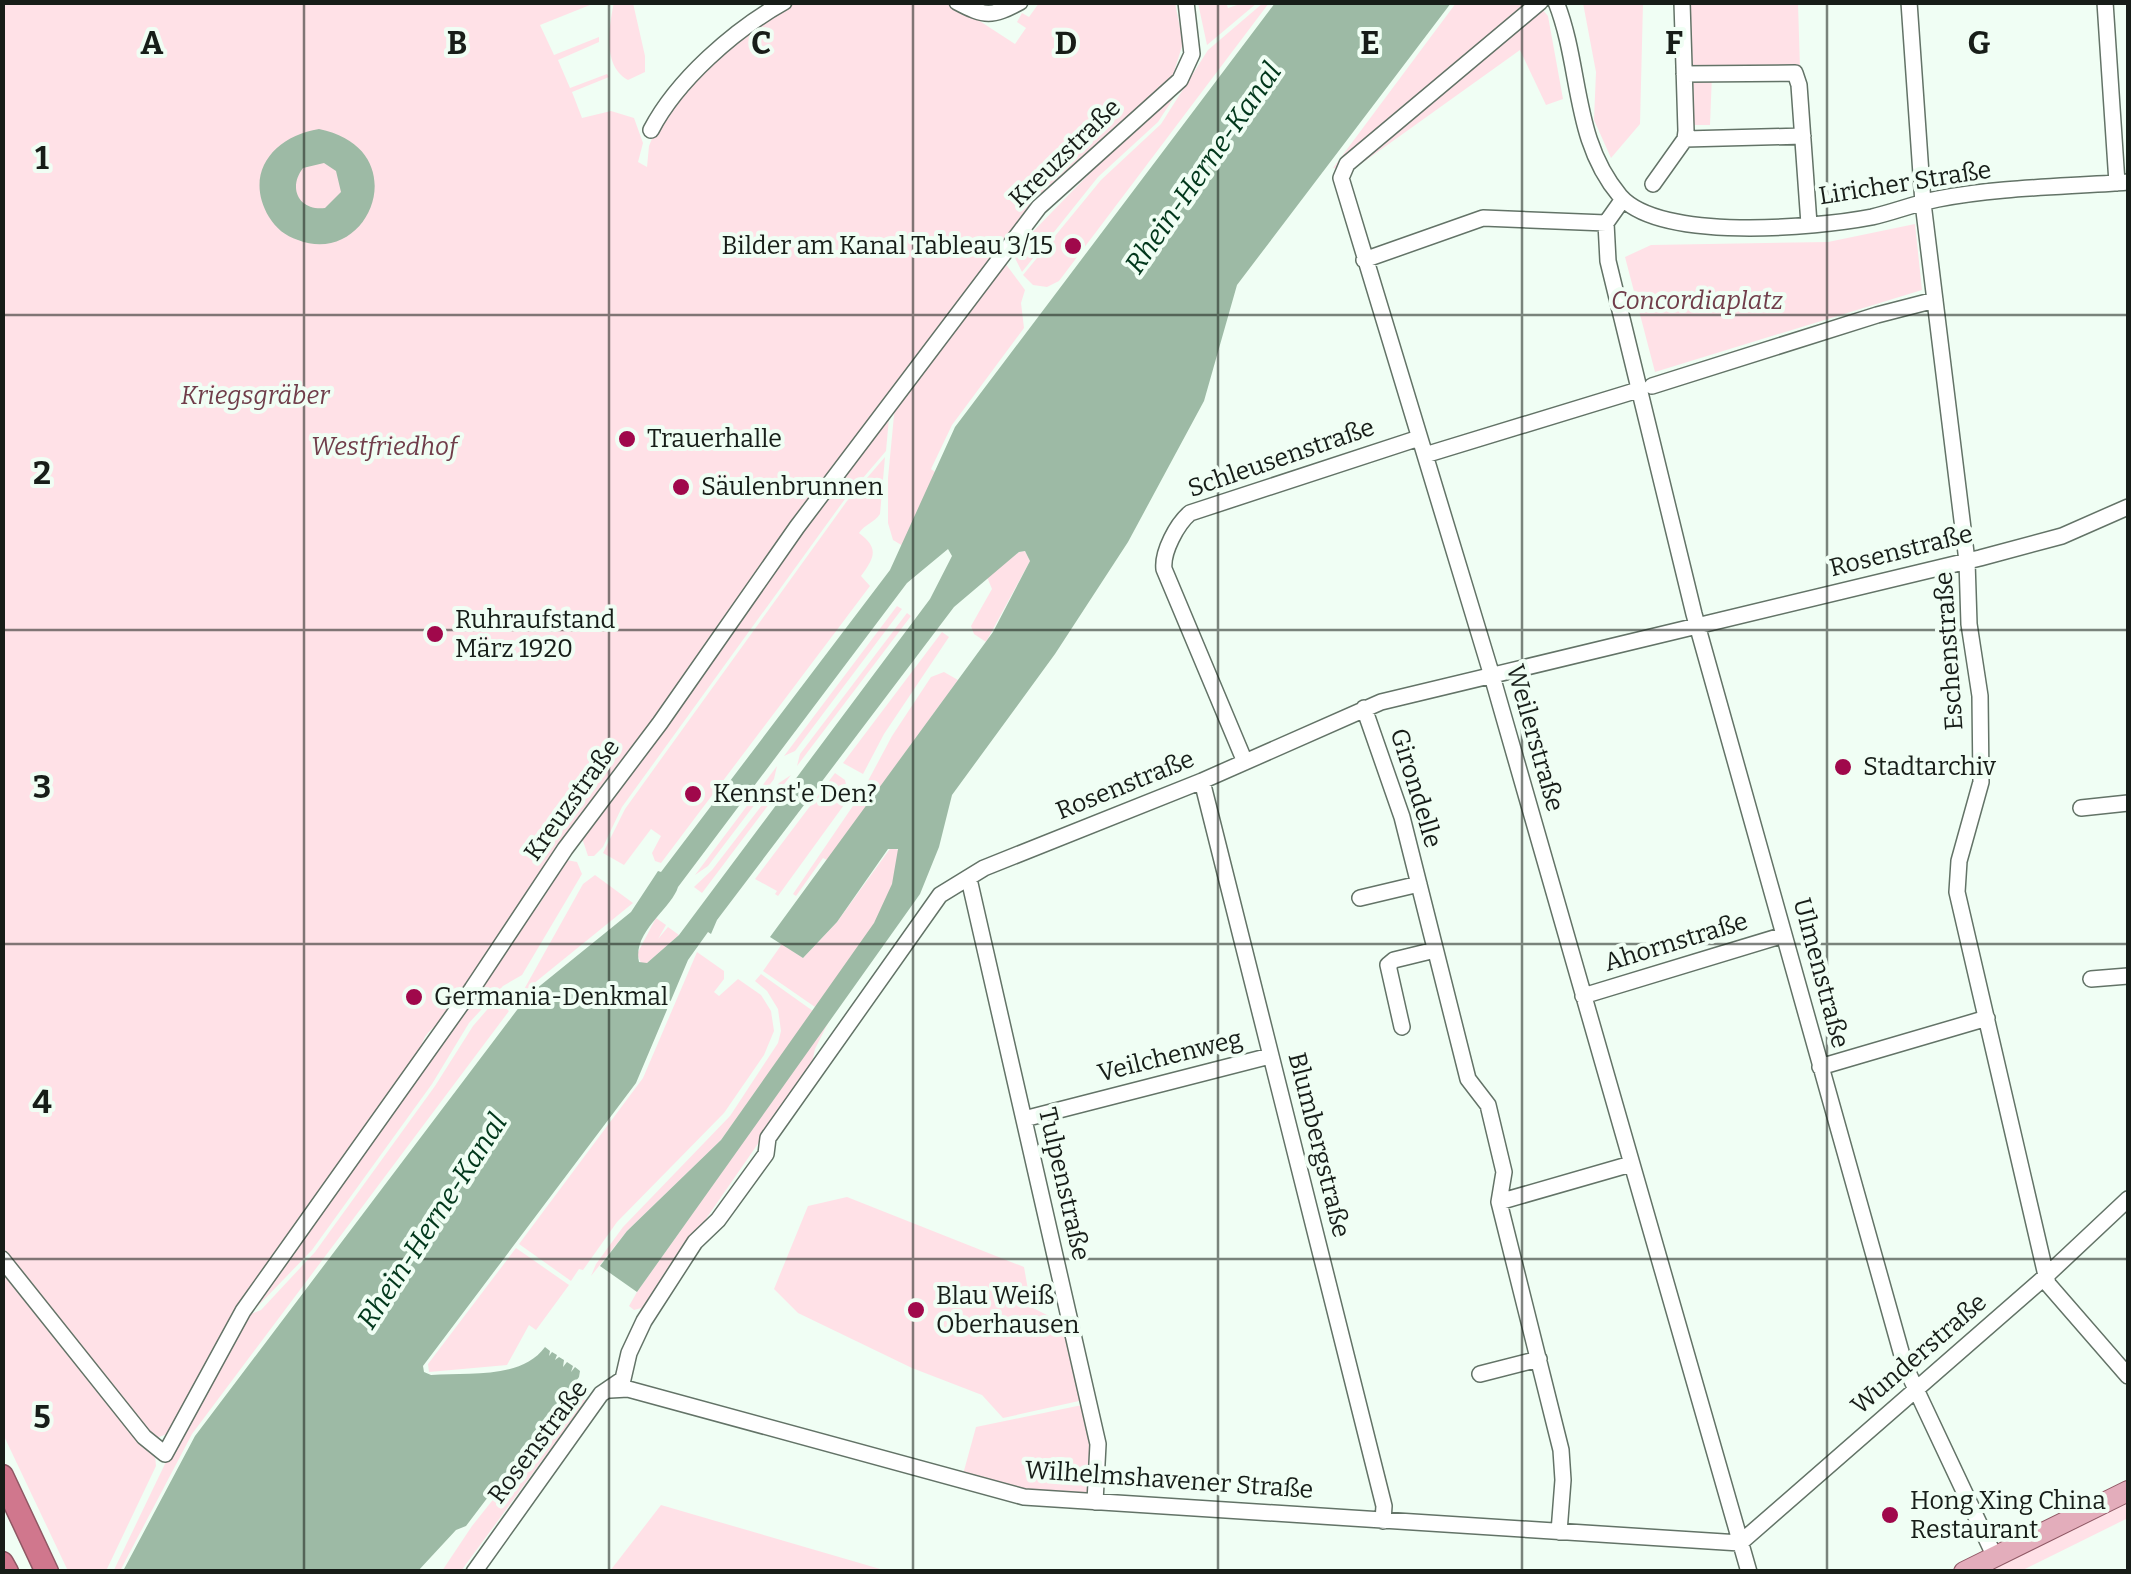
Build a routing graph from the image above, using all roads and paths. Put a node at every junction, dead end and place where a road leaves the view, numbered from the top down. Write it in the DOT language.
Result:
graph roads {
  1 [pos="784,2"];
  2 [pos="1020,2"];
  3 [pos="1186,2"];
  4 [pos="1540,2"];
  5 [pos="1556,2"];
  6 [pos="1682,2"];
  7 [pos="1909,2"];
  8 [pos="2105,2"];
  9 [pos="967,5"];
  10 [pos="1684,74"];
  11 [pos="651,130"];
  12 [pos="1803,136"];
  13 [pos="1685,139"];
  14 [pos="2122,182"];
  15 [pos="1653,184"];
  16 [pos="1623,199"];
  17 [pos="1923,203"];
  18 [pos="1606,222"];
  19 [pos="1809,224"];
  20 [pos="1364,260"];
  21 [pos="1935,300"];
  22 [pos="1645,388"];
  23 [pos="1422,447"];
  24 [pos="2128,507"];
  25 [pos="1967,561"];
  26 [pos="1698,625"];
  27 [pos="1492,676"];
  28 [pos="1364,708"];
  29 [pos="1245,762"];
  30 [pos="1202,782"];
  31 [pos="2128,803"];
  32 [pos="2080,808"];
  33 [pos="969,878"];
  34 [pos="1418,884"];
  35 [pos="1360,898"];
  36 [pos="1784,936"];
  37 [pos="1435,950"];
  38 [pos="2128,976"];
  39 [pos="2091,979"];
  40 [pos="1582,996"];
  41 [pos="1987,1018"];
  42 [pos="1402,1026"];
  43 [pos="1270,1056"];
  44 [pos="1820,1067"];
  45 [pos="1024,1119"];
  46 [pos="1631,1164"];
  47 [pos="2128,1199"];
  48 [pos="1500,1202"];
  49 [pos="2,1259"];
  50 [pos="2046,1276"];
  51 [pos="1539,1359"];
  52 [pos="1480,1374"];
  53 [pos="2128,1376"];
  54 [pos="608,1390"];
  55 [pos="1916,1391"];
  56 [pos="2,1476"];
  57 [pos="2128,1491"];
  58 [pos="1096,1502"];
  59 [pos="1383,1520"];
  60 [pos="1559,1532"];
  61 [pos="1740,1543"];
  62 [pos="1994,1555"];
  63 [pos="2,1564"];
  64 [pos="6,1572"];
  65 [pos="47,1572"];
  66 [pos="474,1572"];
  67 [pos="1748,1572"];
  68 [pos="1964,1572"];
  1 -- 11 [label="street"];
  2 -- 9 [label="street"];
  3 -- 49 [label="street, Kreuzstraße"];
  4 -- 20 [label="street, Weilerstraße"];
  5 -- 16 [label="street"];
  6 -- 10 [label="street"];
  7 -- 17 [label="street, Eschenstraße"];
  8 -- 14 [label="street"];
  10 -- 12 [label="street, Liricher Straße"];
  10 -- 13 [label="street"];
  12 -- 13 [label="street"];
  12 -- 19 [label="street, Liricher Straße"];
  13 -- 15 [label="street"];
  14 -- 17 [label="street, Liricher Straße"];
  16 -- 18 [label="street"];
  16 -- 19 [label="street, Liricher Straße"];
  17 -- 19 [label="street, Liricher Straße"];
  17 -- 21 [label="street, Eschenstraße"];
  18 -- 20 [label="street"];
  18 -- 22 [label="street, Ulmenstraße"];
  20 -- 23 [label="street, Weilerstraße"];
  21 -- 22 [label="street"];
  21 -- 25 [label="street, Eschenstraße"];
  22 -- 23 [label="street"];
  22 -- 26 [label="street, Ulmenstraße"];
  23 -- 27 [label="street, Weilerstraße"];
  23 -- 29 [label="street, Schleusenstraße"];
  24 -- 25 [label="street, Rosenstraße"];
  25 -- 26 [label="street, Rosenstraße"];
  25 -- 41 [label="street, Eschenstraße"];
  26 -- 27 [label="street, Rosenstraße"];
  26 -- 36 [label="street, Ulmenstraße"];
  27 -- 28 [label="street, Rosenstraße"];
  27 -- 40 [label="street, Weilerstraße"];
  28 -- 29 [label="street, Rosenstraße"];
  28 -- 34 [label="street, Girondelle"];
  29 -- 30 [label="street, Rosenstraße"];
  30 -- 33 [label="street, Rosenstraße"];
  30 -- 43 [label="street, Blumbergstraße"];
  31 -- 32 [label="street"];
  33 -- 45 [label="street, Tulpenstraße"];
  33 -- 54 [label="street, Rosenstraße"];
  34 -- 35 [label="street, Girondelle"];
  34 -- 37 [label="street, Girondelle"];
  36 -- 40 [label="street, Ahornstraße"];
  36 -- 44 [label="street, Ulmenstraße"];
  37 -- 42 [label="street"];
  37 -- 48 [label="street, Girondelle"];
  38 -- 39 [label="street"];
  40 -- 46 [label="street, Weilerstraße"];
  41 -- 44 [label="street"];
  41 -- 50 [label="street, Eschenstraße"];
  43 -- 45 [label="street, Veilchenweg"];
  43 -- 59 [label="street, Blumbergstraße"];
  44 -- 55 [label="street, Ulmenstraße"];
  45 -- 58 [label="street, Tulpenstraße"];
  46 -- 48 [label="street"];
  46 -- 61 [label="street, Weilerstraße"];
  47 -- 50 [label="street, Wunderstraße"];
  48 -- 51 [label="street, Girondelle"];
  50 -- 53 [label="street, Eschenstraße"];
  50 -- 55 [label="street, Wunderstraße"];
  51 -- 52 [label="street"];
  51 -- 60 [label="street, Girondelle"];
  54 -- 58 [label="street, Wilhelmshavener Straße"];
  54 -- 66 [label="street, Rosenstraße"];
  55 -- 61 [label="street, Wunderstraße"];
  55 -- 62 [label="street, Ulmenstraße"];
  56 -- 65 [label="highway"];
  57 -- 62 [label="main road"];
  58 -- 59 [label="street, Wilhelmshavener Straße"];
  59 -- 60 [label="street, Wilhelmshavener Straße"];
  60 -- 61 [label="street, Wilhelmshavener Straße"];
  61 -- 67 [label="street, Weilerstraße"];
  62 -- 68 [label="main road"];
  63 -- 64 [label="highway"];
}
